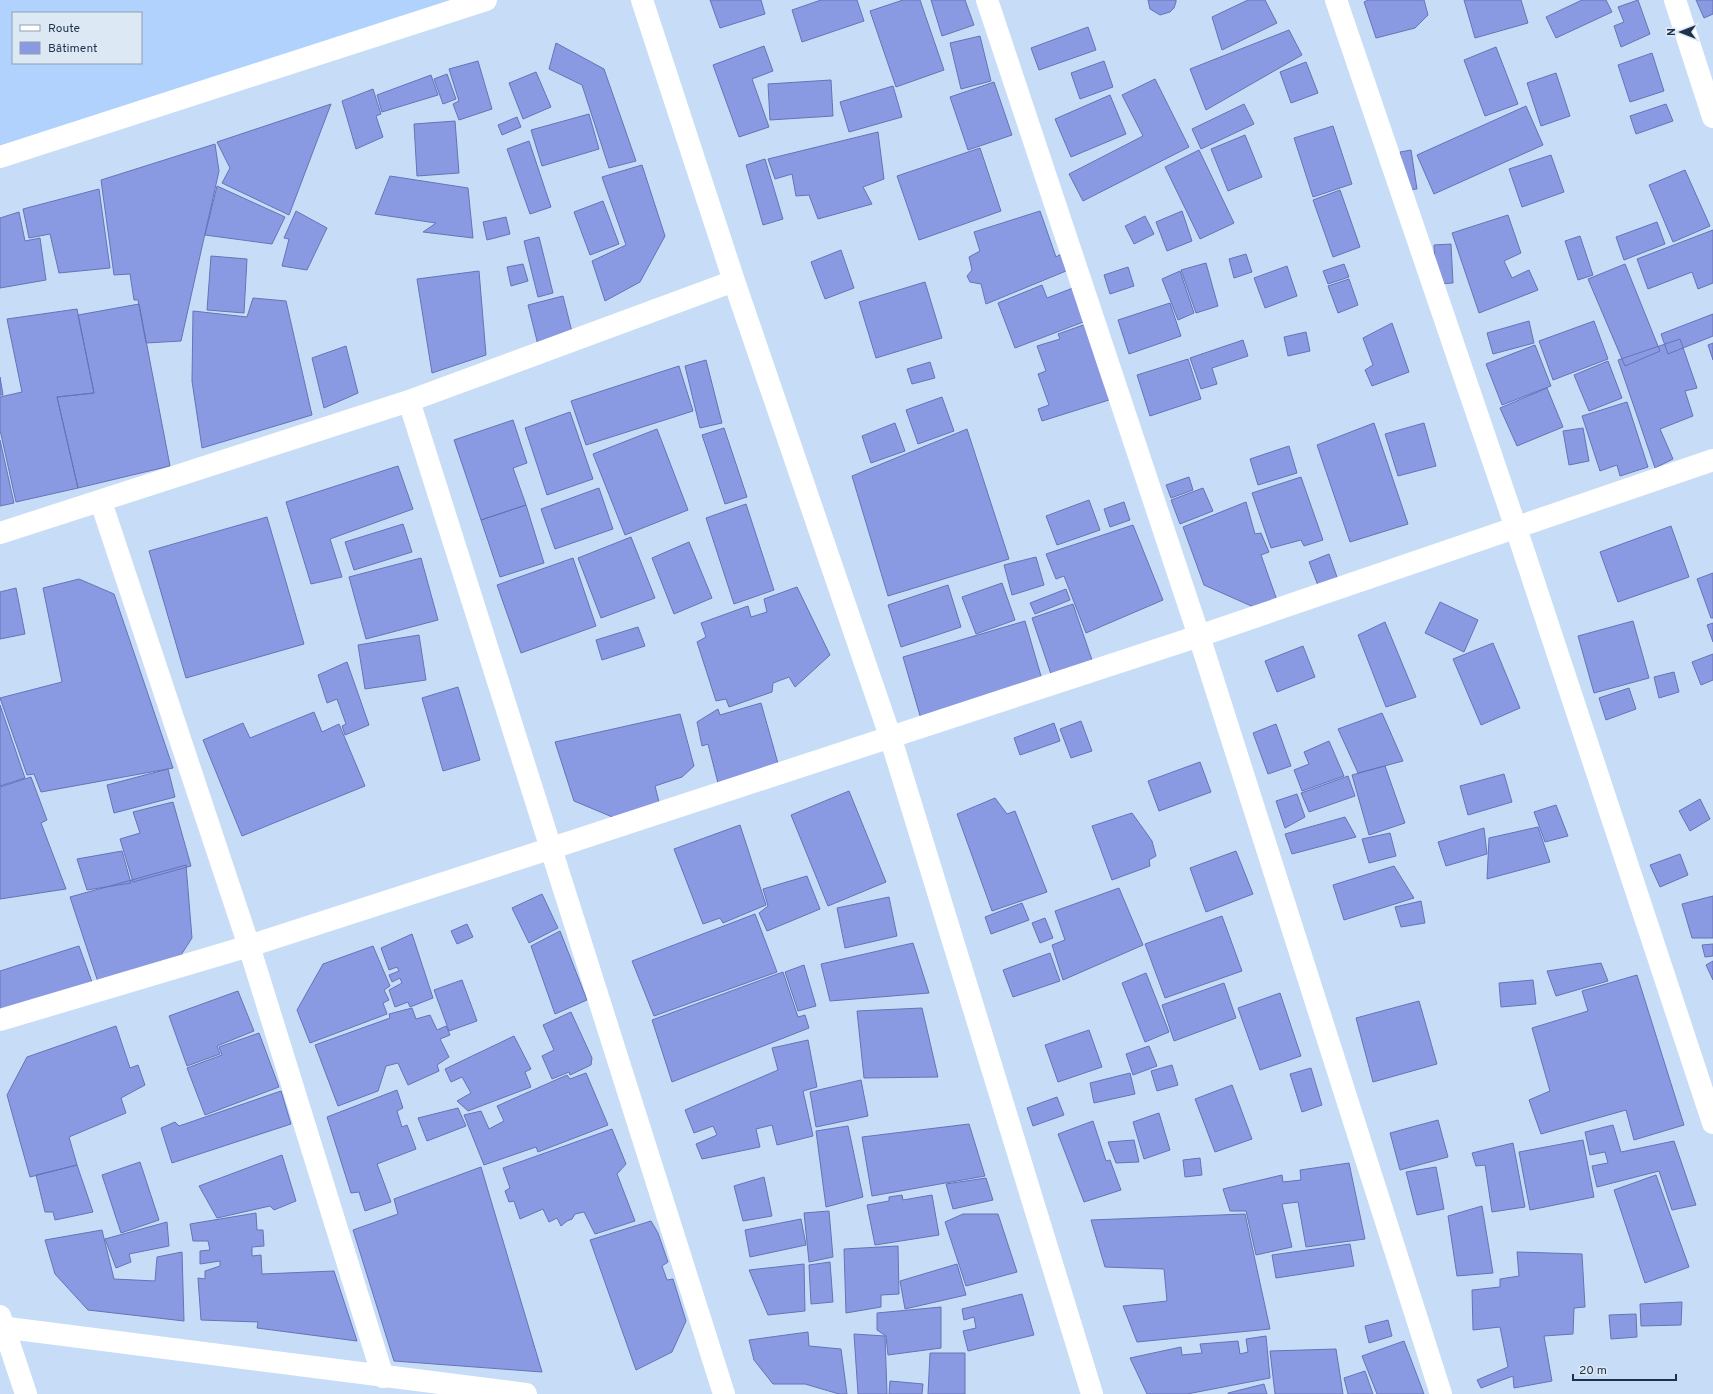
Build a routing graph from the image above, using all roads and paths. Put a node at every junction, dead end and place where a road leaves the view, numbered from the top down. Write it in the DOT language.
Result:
graph roads {
  1 [pos="486,0"];
  2 [pos="642,0"];
  3 [pos="987,0"];
  4 [pos="1336,0"];
  5 [pos="1675,0"];
  6 [pos="1713,117"];
  7 [pos="0,157"];
  8 [pos="734,281"];
  9 [pos="409,402"];
  10 [pos="1713,460"];
  11 [pos="101,502"];
  12 [pos="1516,528"];
  13 [pos="0,533"];
  14 [pos="1199,636"];
  15 [pos="890,736"];
  16 [pos="552,848"];
  17 [pos="249,946"];
  18 [pos="0,1020"];
  19 [pos="1713,1123"];
  20 [pos="1,1323"];
  21 [pos="383,1377"];
  22 [pos="26,1394"];
  23 [pos="526,1394"];
  24 [pos="724,1394"];
  25 [pos="1092,1394"];
  26 [pos="1441,1394"];
  1 -- 7 [label="street"];
  2 -- 8 [label="street"];
  3 -- 14 [label="street"];
  4 -- 12 [label="street"];
  5 -- 6 [label="street"];
  8 -- 9 [label="street"];
  8 -- 15 [label="street"];
  9 -- 11 [label="street"];
  9 -- 16 [label="street"];
  10 -- 12 [label="street"];
  11 -- 13 [label="street"];
  11 -- 17 [label="street"];
  12 -- 14 [label="street"];
  12 -- 19 [label="street"];
  14 -- 15 [label="street"];
  14 -- 26 [label="street"];
  15 -- 16 [label="street"];
  15 -- 25 [label="street"];
  16 -- 17 [label="street"];
  16 -- 24 [label="street"];
  17 -- 18 [label="street"];
  17 -- 21 [label="street"];
  20 -- 21 [label="street"];
  20 -- 22 [label="street"];
  21 -- 23 [label="street"];
}
